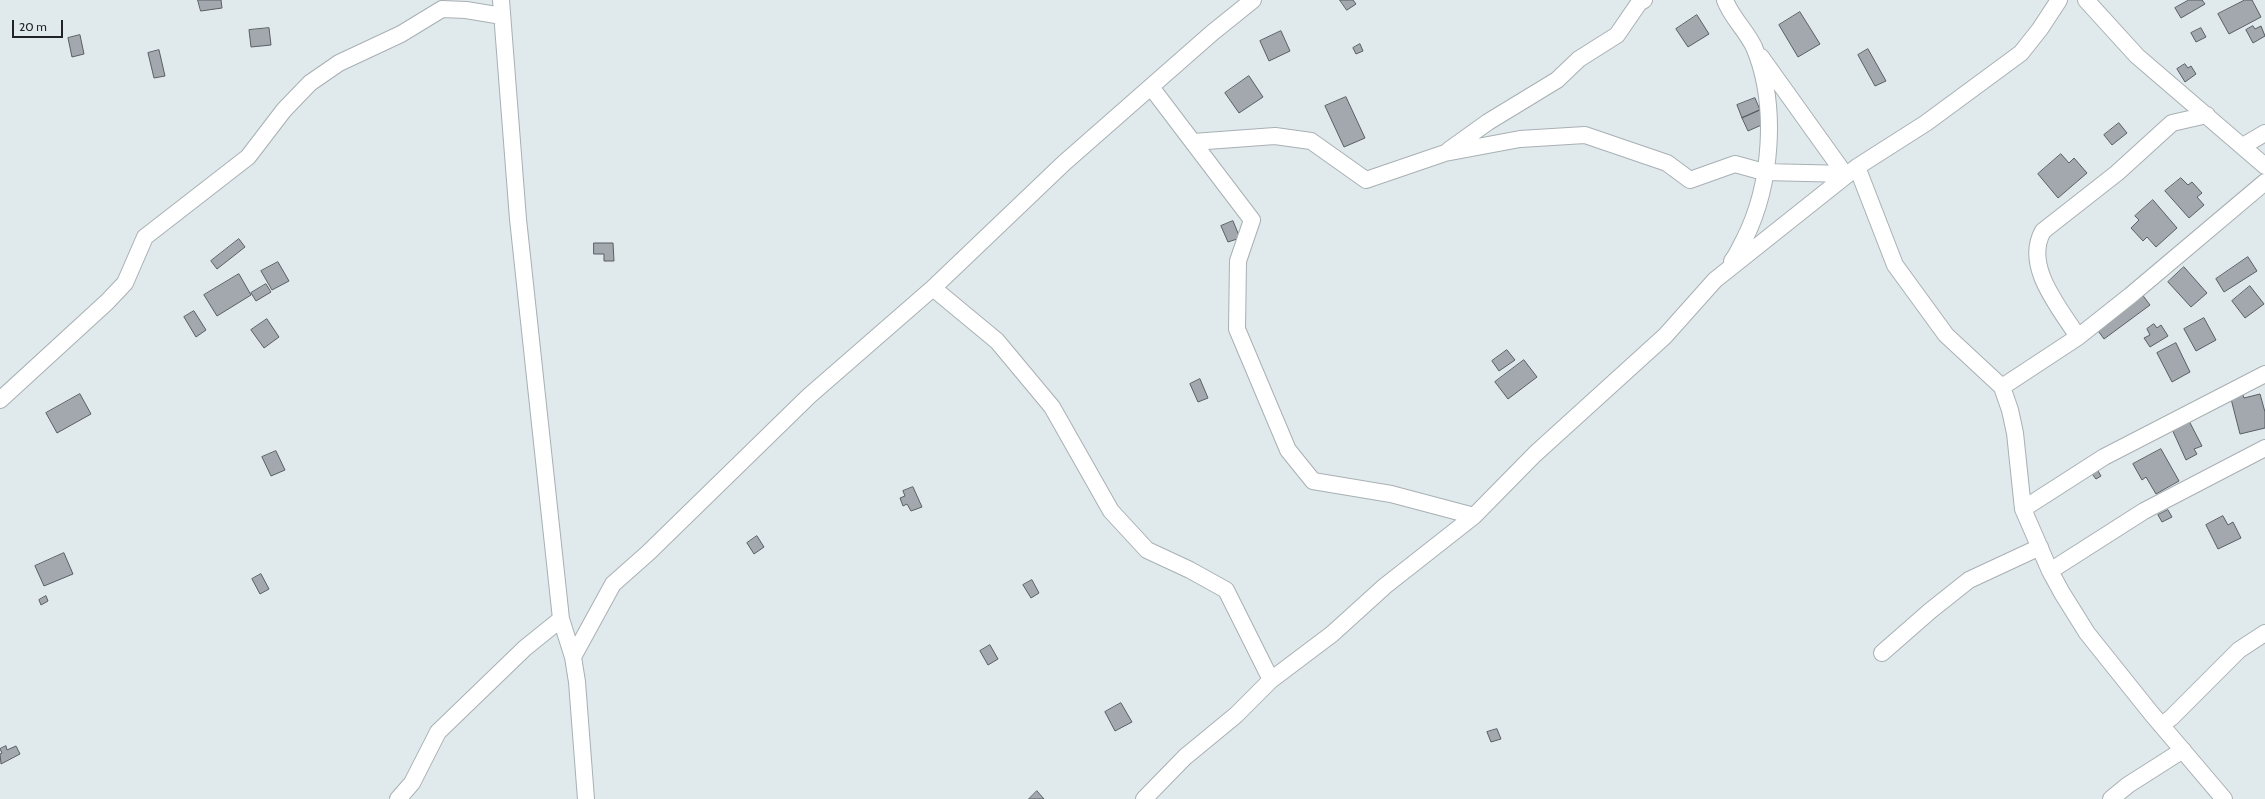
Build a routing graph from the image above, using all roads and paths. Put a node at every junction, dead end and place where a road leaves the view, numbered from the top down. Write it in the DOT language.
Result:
graph roads {
  1 [pos="1253,0"];
  2 [pos="1644,0"];
  3 [pos="1725,0"];
  4 [pos="2059,0"];
  5 [pos="2086,0"];
  6 [pos="502,8"];
  7 [pos="1754,46"];
  8 [pos="1151,87"];
  9 [pos="2207,115"];
  10 [pos="2265,133"];
  11 [pos="1193,142"];
  12 [pos="2243,146"];
  13 [pos="1445,153"];
  14 [pos="2265,166"];
  15 [pos="1849,171"];
  16 [pos="1764,172"];
  17 [pos="2265,182"];
  18 [pos="1729,268"];
  19 [pos="933,288"];
  20 [pos="2078,337"];
  21 [pos="2265,374"];
  22 [pos="2002,387"];
  23 [pos="0,400"];
  24 [pos="2265,448"];
  25 [pos="2022,509"];
  26 [pos="1474,516"];
  27 [pos="2040,547"];
  28 [pos="2050,571"];
  29 [pos="561,619"];
  30 [pos="2265,633"];
  31 [pos="1882,653"];
  32 [pos="573,656"];
  33 [pos="1271,680"];
  34 [pos="2161,725"];
  35 [pos="2183,750"];
  36 [pos="398,799"];
  37 [pos="586,799"];
  38 [pos="1144,799"];
  39 [pos="2111,799"];
  40 [pos="2224,799"];
  1 -- 8 [label="street"];
  2 -- 13 [label="street"];
  3 -- 7 [label="street"];
  4 -- 15 [label="street"];
  5 -- 9 [label="street"];
  6 -- 23 [label="street"];
  6 -- 29 [label="street"];
  7 -- 15 [label="street"];
  7 -- 16 [label="street"];
  8 -- 11 [label="street"];
  8 -- 19 [label="street"];
  9 -- 12 [label="street"];
  9 -- 20 [label="street"];
  10 -- 12 [label="street"];
  11 -- 13 [label="street"];
  11 -- 26 [label="street"];
  12 -- 14 [label="street"];
  13 -- 16 [label="street"];
  15 -- 16 [label="street"];
  15 -- 18 [label="street"];
  15 -- 22 [label="street"];
  16 -- 18 [label="street"];
  17 -- 20 [label="street"];
  18 -- 26 [label="street"];
  19 -- 32 [label="street"];
  19 -- 33 [label="street"];
  20 -- 22 [label="street"];
  21 -- 25 [label="street"];
  22 -- 25 [label="street"];
  24 -- 28 [label="street"];
  25 -- 27 [label="street"];
  26 -- 33 [label="street"];
  27 -- 28 [label="street"];
  27 -- 31 [label="street"];
  28 -- 34 [label="street"];
  29 -- 32 [label="street"];
  29 -- 36 [label="street"];
  30 -- 34 [label="street"];
  32 -- 37 [label="street"];
  33 -- 38 [label="street"];
  34 -- 35 [label="street"];
  35 -- 39 [label="street"];
  35 -- 40 [label="street"];
}
